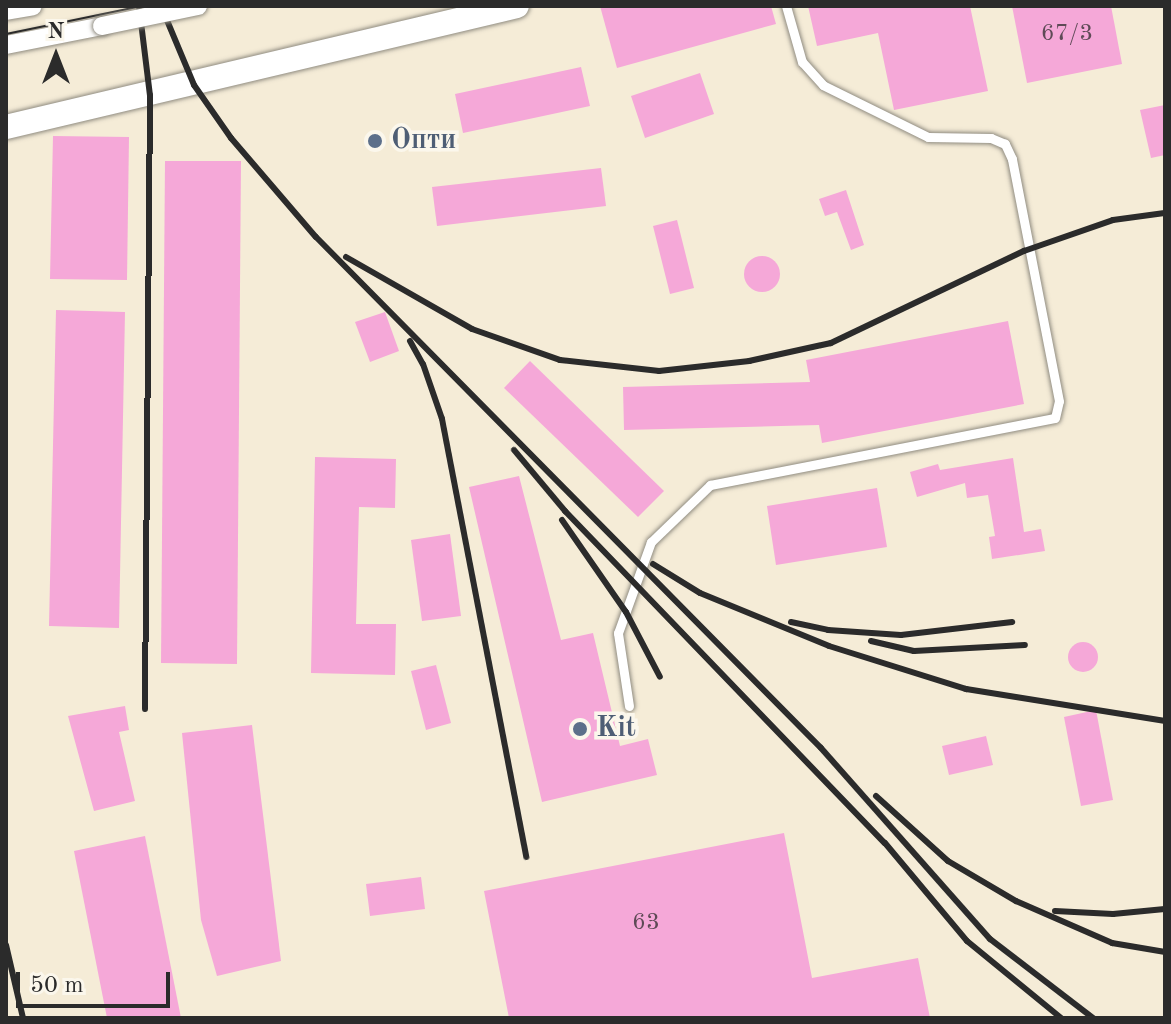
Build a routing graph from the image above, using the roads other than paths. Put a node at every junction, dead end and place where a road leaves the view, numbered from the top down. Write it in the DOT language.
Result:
graph roads {
  1 [pos="33,6"];
  2 [pos="198,6"];
  3 [pos="517,6"];
  4 [pos="786,6"];
  5 [pos="6,11"];
  6 [pos="6,45"];
  7 [pos="6,127"];
  8 [pos="629,706"];
  1 -- 5 [label="street"];
  2 -- 6 [label="street, bridge"];
  3 -- 7 [label="main road"];
  4 -- 8 [label="lane"];
}
